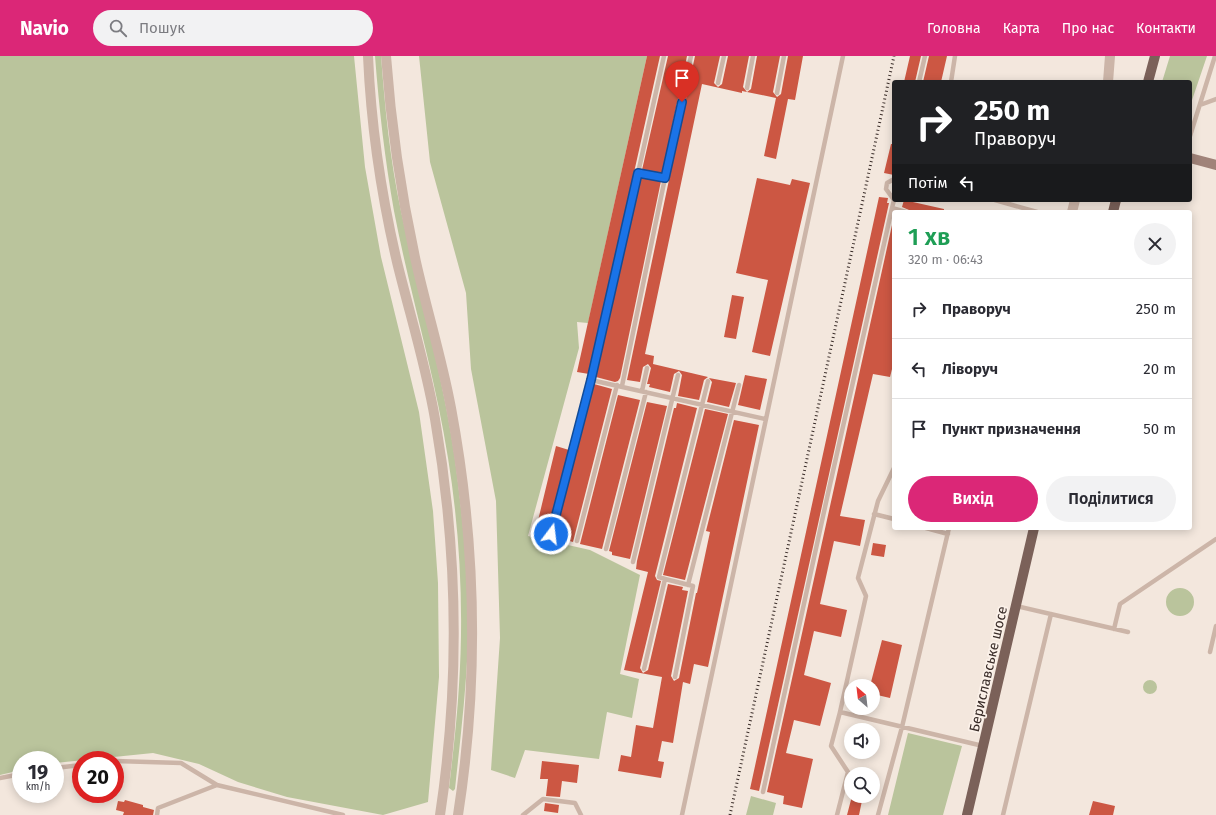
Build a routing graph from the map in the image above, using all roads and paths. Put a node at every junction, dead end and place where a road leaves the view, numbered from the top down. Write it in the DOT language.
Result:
graph roads {
  1 [pos="368,56"];
  2 [pos="386,56"];
  3 [pos="664,56"];
  4 [pos="691,56"];
  5 [pos="724,56"];
  6 [pos="753,56"];
  7 [pos="784,56"];
  8 [pos="843,56"];
  9 [pos="925,56"];
  10 [pos="955,56"];
  11 [pos="1110,56"];
  12 [pos="1155,56"];
  13 [pos="1215,56"];
  14 [pos="919,80"];
  15 [pos="951,80"];
  16 [pos="1108,80"];
  17 [pos="1149,80"];
  18 [pos="718,83"];
  19 [pos="746,88"];
  20 [pos="777,93"];
  21 [pos="1216,99"];
  22 [pos="1200,105"];
  23 [pos="1192,130"];
  24 [pos="1192,159"];
  25 [pos="1216,165"];
  26 [pos="638,173"];
  27 [pos="665,178"];
  28 [pos="892,180"];
  29 [pos="892,197"];
  30 [pos="894,202"];
  31 [pos="1002,202"];
  32 [pos="892,208"];
  33 [pos="899,210"];
  34 [pos="1030,210"];
  35 [pos="647,368"];
  36 [pos="678,375"];
  37 [pos="591,380"];
  38 [pos="708,381"];
  39 [pos="739,385"];
  40 [pos="619,386"];
  41 [pos="644,391"];
  42 [pos="674,398"];
  43 [pos="702,405"];
  44 [pos="732,412"];
  45 [pos="765,419"];
  46 [pos="892,472"];
  47 [pos="874,514"];
  48 [pos="892,518"];
  49 [pos="933,530"];
  50 [pos="949,530"];
  51 [pos="1034,530"];
  52 [pos="551,534"];
  53 [pos="948,534"];
  54 [pos="1216,539"];
  55 [pos="577,541"];
  56 [pos="606,549"];
  57 [pos="633,562"];
  58 [pos="665,579"];
  59 [pos="688,585"];
  60 [pos="1016,606"];
  61 [pos="1051,614"];
  62 [pos="1216,626"];
  63 [pos="1114,629"];
  64 [pos="1128,632"];
  65 [pos="1210,652"];
  66 [pos="644,669"];
  67 [pos="675,678"];
  68 [pos="840,712"];
  69 [pos="902,727"];
  70 [pos="984,746"];
  71 [pos="124,761"];
  72 [pos="12,776"];
  73 [pos="0,778"];
  74 [pos="217,785"];
  75 [pos="763,792"];
  76 [pos="157,815"];
  77 [pos="343,815"];
  78 [pos="440,815"];
  79 [pos="458,815"];
  80 [pos="523,815"];
  81 [pos="581,815"];
  82 [pos="682,815"];
  83 [pos="837,815"];
  84 [pos="878,815"];
  85 [pos="967,815"];
  86 [pos="1003,815"];
  1 -- 78 [label="street"];
  2 -- 79 [label="street"];
  3 -- 26 [label="lane"];
  4 -- 27 [label="lane"];
  5 -- 18 [label="lane"];
  6 -- 19 [label="lane"];
  7 -- 20 [label="lane"];
  8 -- 45 [label="lane"];
  9 -- 14 [label="lane"];
  10 -- 15 [label="lane"];
  11 -- 16 [label="street"];
  12 -- 17 [label="main road"];
  13 -- 22 [label="lane"];
  21 -- 22 [label="lane"];
  22 -- 23 [label="lane"];
  24 -- 25 [label="main road"];
  26 -- 27 [label="lane"];
  26 -- 37 [label="lane"];
  27 -- 40 [label="lane"];
  28 -- 29 [label="lane"];
  30 -- 32 [label="lane"];
  31 -- 34 [label="lane"];
  32 -- 33 [label="lane"];
  32 -- 75 [label="lane"];
  35 -- 41 [label="lane"];
  36 -- 42 [label="lane"];
  37 -- 40 [label="lane"];
  37 -- 52 [label="lane"];
  38 -- 43 [label="lane"];
  39 -- 44 [label="lane"];
  40 -- 41 [label="lane"];
  40 -- 55 [label="lane"];
  41 -- 42 [label="lane"];
  41 -- 56 [label="lane"];
  42 -- 43 [label="lane"];
  42 -- 57 [label="lane"];
  43 -- 44 [label="lane"];
  43 -- 58 [label="lane"];
  44 -- 45 [label="lane"];
  44 -- 59 [label="lane"];
  45 -- 82 [label="lane"];
  46 -- 47 [label="lane"];
  47 -- 48 [label="lane"];
  47 -- 68 [label="lane"];
  49 -- 53 [label="lane"];
  50 -- 53 [label="lane"];
  51 -- 60 [label="main road, Бериславське шосе"];
  53 -- 69 [label="lane"];
  54 -- 63 [label="lane"];
  58 -- 59 [label="lane"];
  58 -- 66 [label="lane"];
  59 -- 67 [label="lane"];
  60 -- 61 [label="lane"];
  60 -- 70 [label="main road, Бериславське шосе"];
  61 -- 63 [label="lane"];
  61 -- 86 [label="lane"];
  62 -- 65 [label="lane"];
  63 -- 64 [label="lane"];
  68 -- 69 [label="lane"];
  68 -- 83 [label="lane"];
  69 -- 70 [label="lane"];
  69 -- 84 [label="lane"];
  70 -- 85 [label="main road, Бериславське шосе"];
  71 -- 74 [label="lane"];
  72 -- 73 [label="lane"];
  74 -- 76 [label="lane"];
  74 -- 77 [label="lane"];
  80 -- 81 [label="lane"];
}
